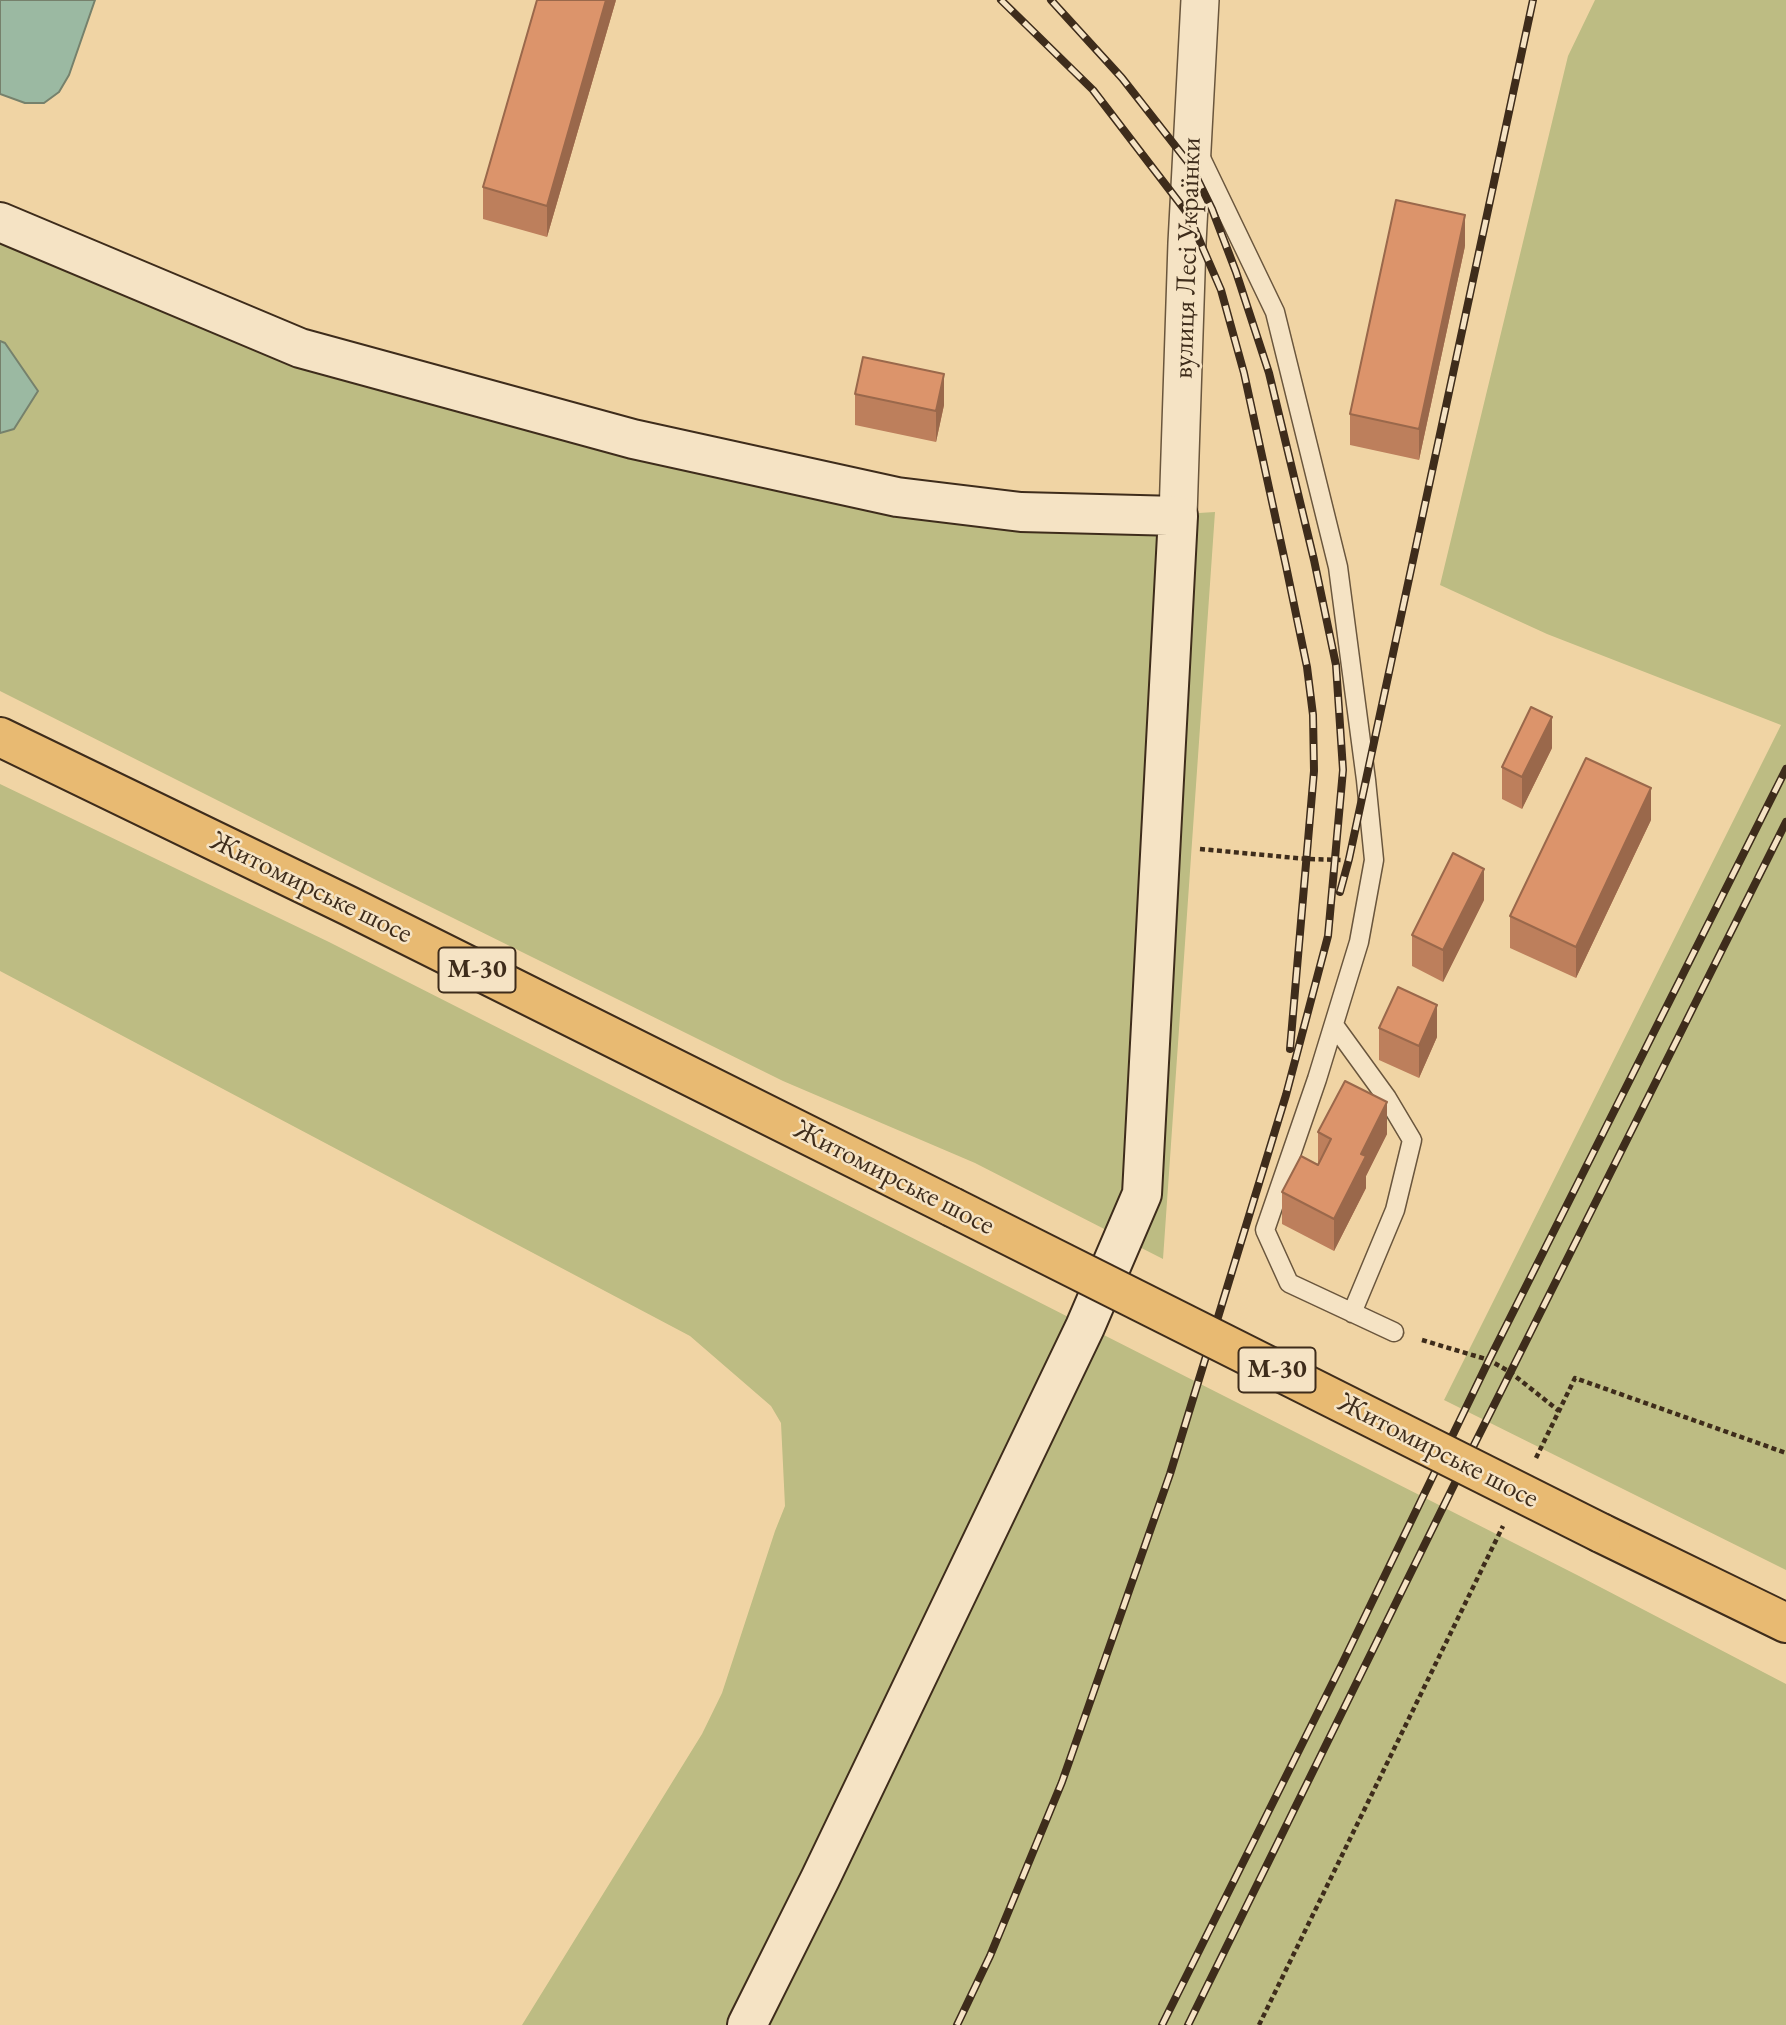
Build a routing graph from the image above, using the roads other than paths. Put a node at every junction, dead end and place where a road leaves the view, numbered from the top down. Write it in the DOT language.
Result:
graph roads {
  1 [pos="1200,0"];
  2 [pos="1192,141"];
  3 [pos="0,222"];
  4 [pos="1178,516"];
  5 [pos="0,737"];
  6 [pos="1334,1024"];
  7 [pos="1352,1313"];
  8 [pos="1394,1332"];
  9 [pos="1786,1623"];
  10 [pos="747,2025"];
  1 -- 2 [label="street, вулиця Лесі Українки"];
  2 -- 4 [label="street, вулиця Лесі Українки"];
  2 -- 6 [label="lane"];
  3 -- 4 [label="street"];
  4 -- 10 [label="street"];
  5 -- 9 [label="highway, Житомирське шосе / М-30, bridge"];
  6 -- 7 [label="lane"];
  6 -- 7 [label="lane"];
  7 -- 8 [label="lane"];
}
